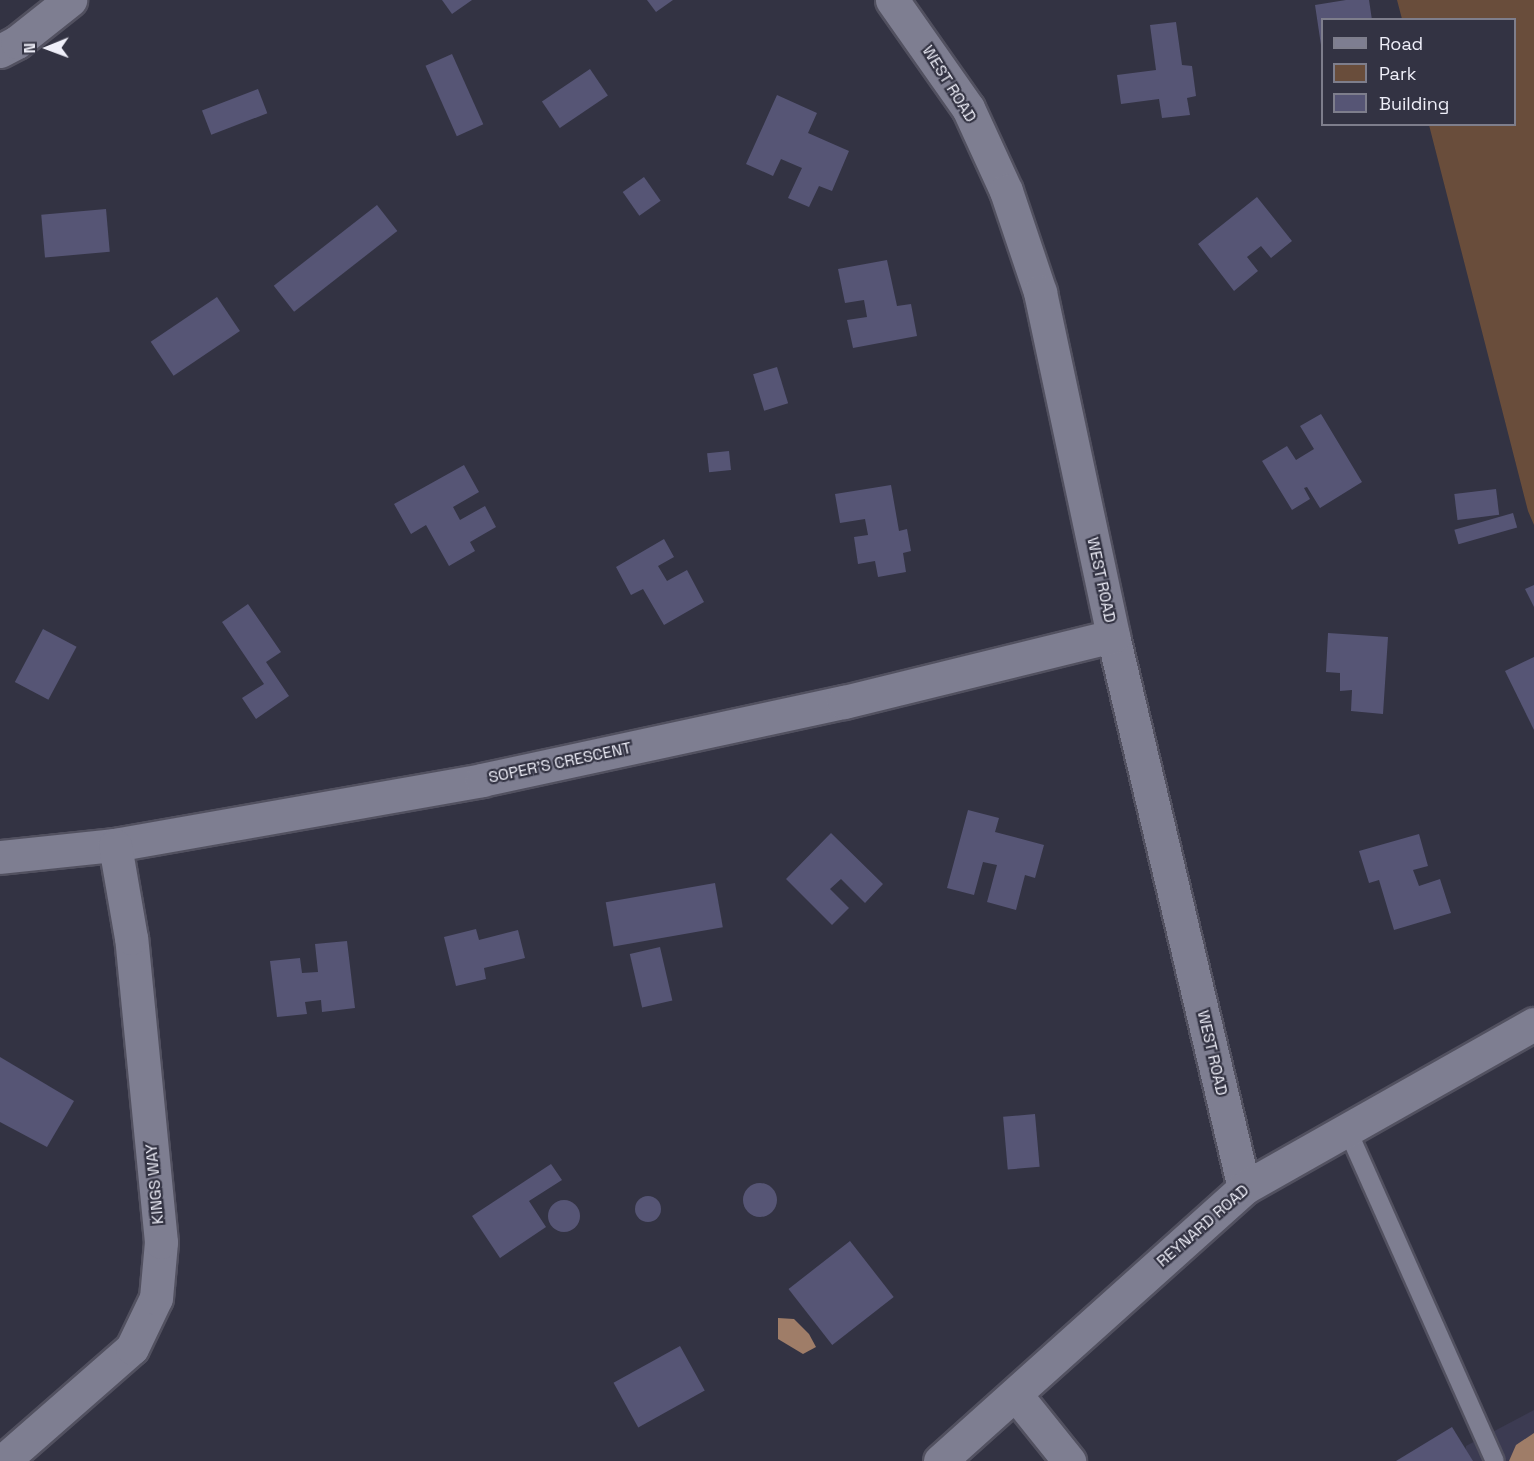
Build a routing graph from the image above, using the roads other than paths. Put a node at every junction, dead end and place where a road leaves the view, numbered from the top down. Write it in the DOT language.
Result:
graph roads {
  1 [pos="70,0"];
  2 [pos="892,0"];
  3 [pos="0,51"];
  4 [pos="1113,636"];
  5 [pos="115,845"];
  6 [pos="0,857"];
  7 [pos="1534,1024"];
  8 [pos="1347,1129"];
  9 [pos="1244,1188"];
  10 [pos="1016,1395"];
  11 [pos="3,1461"];
  12 [pos="940,1461"];
  13 [pos="1069,1461"];
  14 [pos="1495,1461"];
  1 -- 3 [label="street"];
  2 -- 4 [label="street, WEST ROAD"];
  4 -- 5 [label="street, SOPER'S CRESCENT"];
  4 -- 9 [label="street, WEST ROAD"];
  5 -- 6 [label="street, SOPER'S CRESCENT"];
  5 -- 11 [label="street, KINGS WAY"];
  7 -- 8 [label="street, REYNARD ROAD"];
  8 -- 9 [label="street, REYNARD ROAD"];
  8 -- 14 [label="lane"];
  9 -- 10 [label="street, REYNARD ROAD"];
  10 -- 12 [label="street, REYNARD ROAD"];
  10 -- 13 [label="street"];
}
